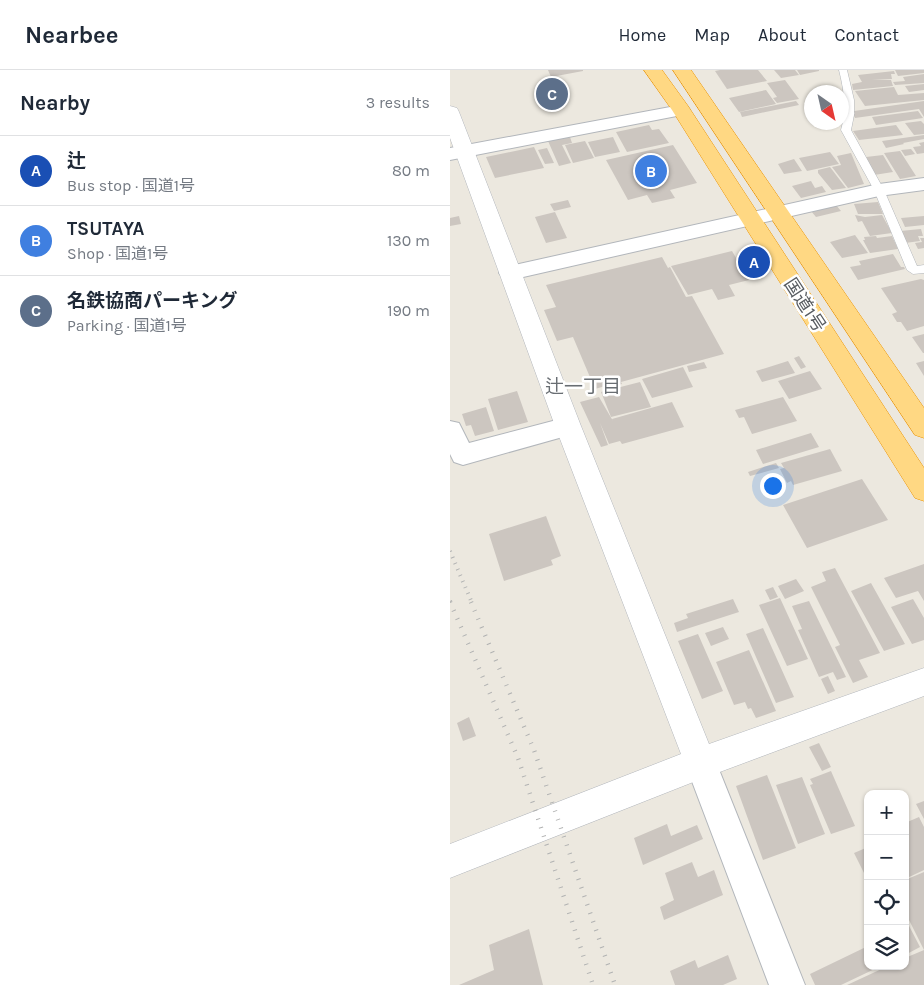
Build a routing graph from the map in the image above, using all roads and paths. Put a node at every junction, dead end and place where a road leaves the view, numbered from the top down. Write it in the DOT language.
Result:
graph roads {
  1 [pos="653,70"];
  2 [pos="682,70"];
  3 [pos="843,70"];
  4 [pos="681,110"];
  5 [pos="450,112"];
  6 [pos="457,153"];
  7 [pos="924,184"];
  8 [pos="879,190"];
  9 [pos="778,212"];
  10 [pos="751,219"];
  11 [pos="924,269"];
  12 [pos="510,273"];
  13 [pos="568,426"];
  14 [pos="924,428"];
  15 [pos="450,430"];
  16 [pos="924,490"];
  17 [pos="924,682"];
  18 [pos="701,763"];
  19 [pos="450,861"];
  20 [pos="787,985"];
  1 -- 4 [label="highway, 国道1号"];
  2 -- 9 [label="highway, 国道1号"];
  3 -- 8 [label="lane"];
  4 -- 6 [label="street"];
  4 -- 10 [label="highway, 国道1号"];
  5 -- 6 [label="street"];
  6 -- 12 [label="street"];
  7 -- 8 [label="street"];
  8 -- 9 [label="street"];
  8 -- 11 [label="lane"];
  9 -- 10 [label="street"];
  9 -- 14 [label="highway, 国道1号"];
  10 -- 12 [label="street"];
  10 -- 16 [label="highway, 国道1号"];
  12 -- 13 [label="street"];
  13 -- 15 [label="street"];
  13 -- 18 [label="street"];
  17 -- 18 [label="street"];
  18 -- 19 [label="street"];
  18 -- 20 [label="street"];
}
